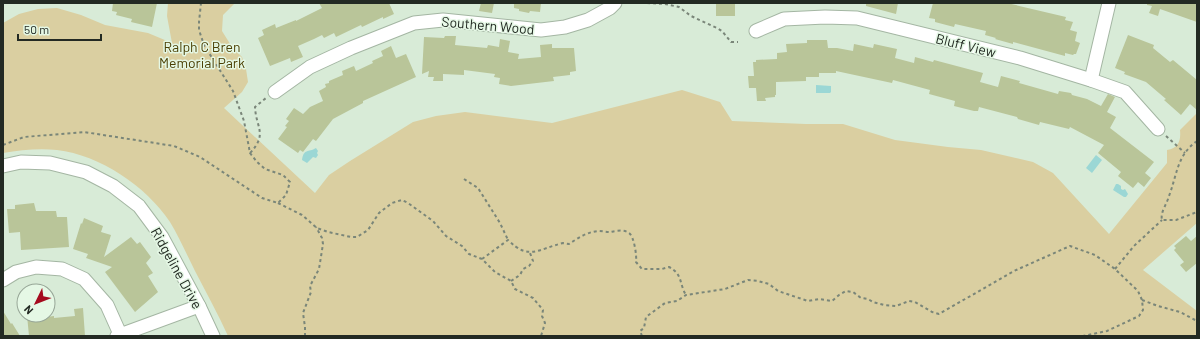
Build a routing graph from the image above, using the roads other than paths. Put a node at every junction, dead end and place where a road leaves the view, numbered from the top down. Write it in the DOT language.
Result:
graph roads {
  1 [pos="616,3"];
  2 [pos="1109,3"];
  3 [pos="756,31"];
  4 [pos="1091,80"];
  5 [pos="275,92"];
  6 [pos="1158,129"];
  7 [pos="3,166"];
  8 [pos="3,280"];
  9 [pos="199,306"];
  10 [pos="119,335"];
  11 [pos="213,336"];
  1 -- 5 [label="street, Southern Wood"];
  2 -- 4 [label="street"];
  3 -- 4 [label="street, Bluff View"];
  4 -- 6 [label="street, Bluff View"];
  7 -- 9 [label="street, Ridgeline Drive"];
  8 -- 10 [label="street"];
  9 -- 10 [label="street"];
  9 -- 11 [label="street, Ridgeline Drive"];
}
